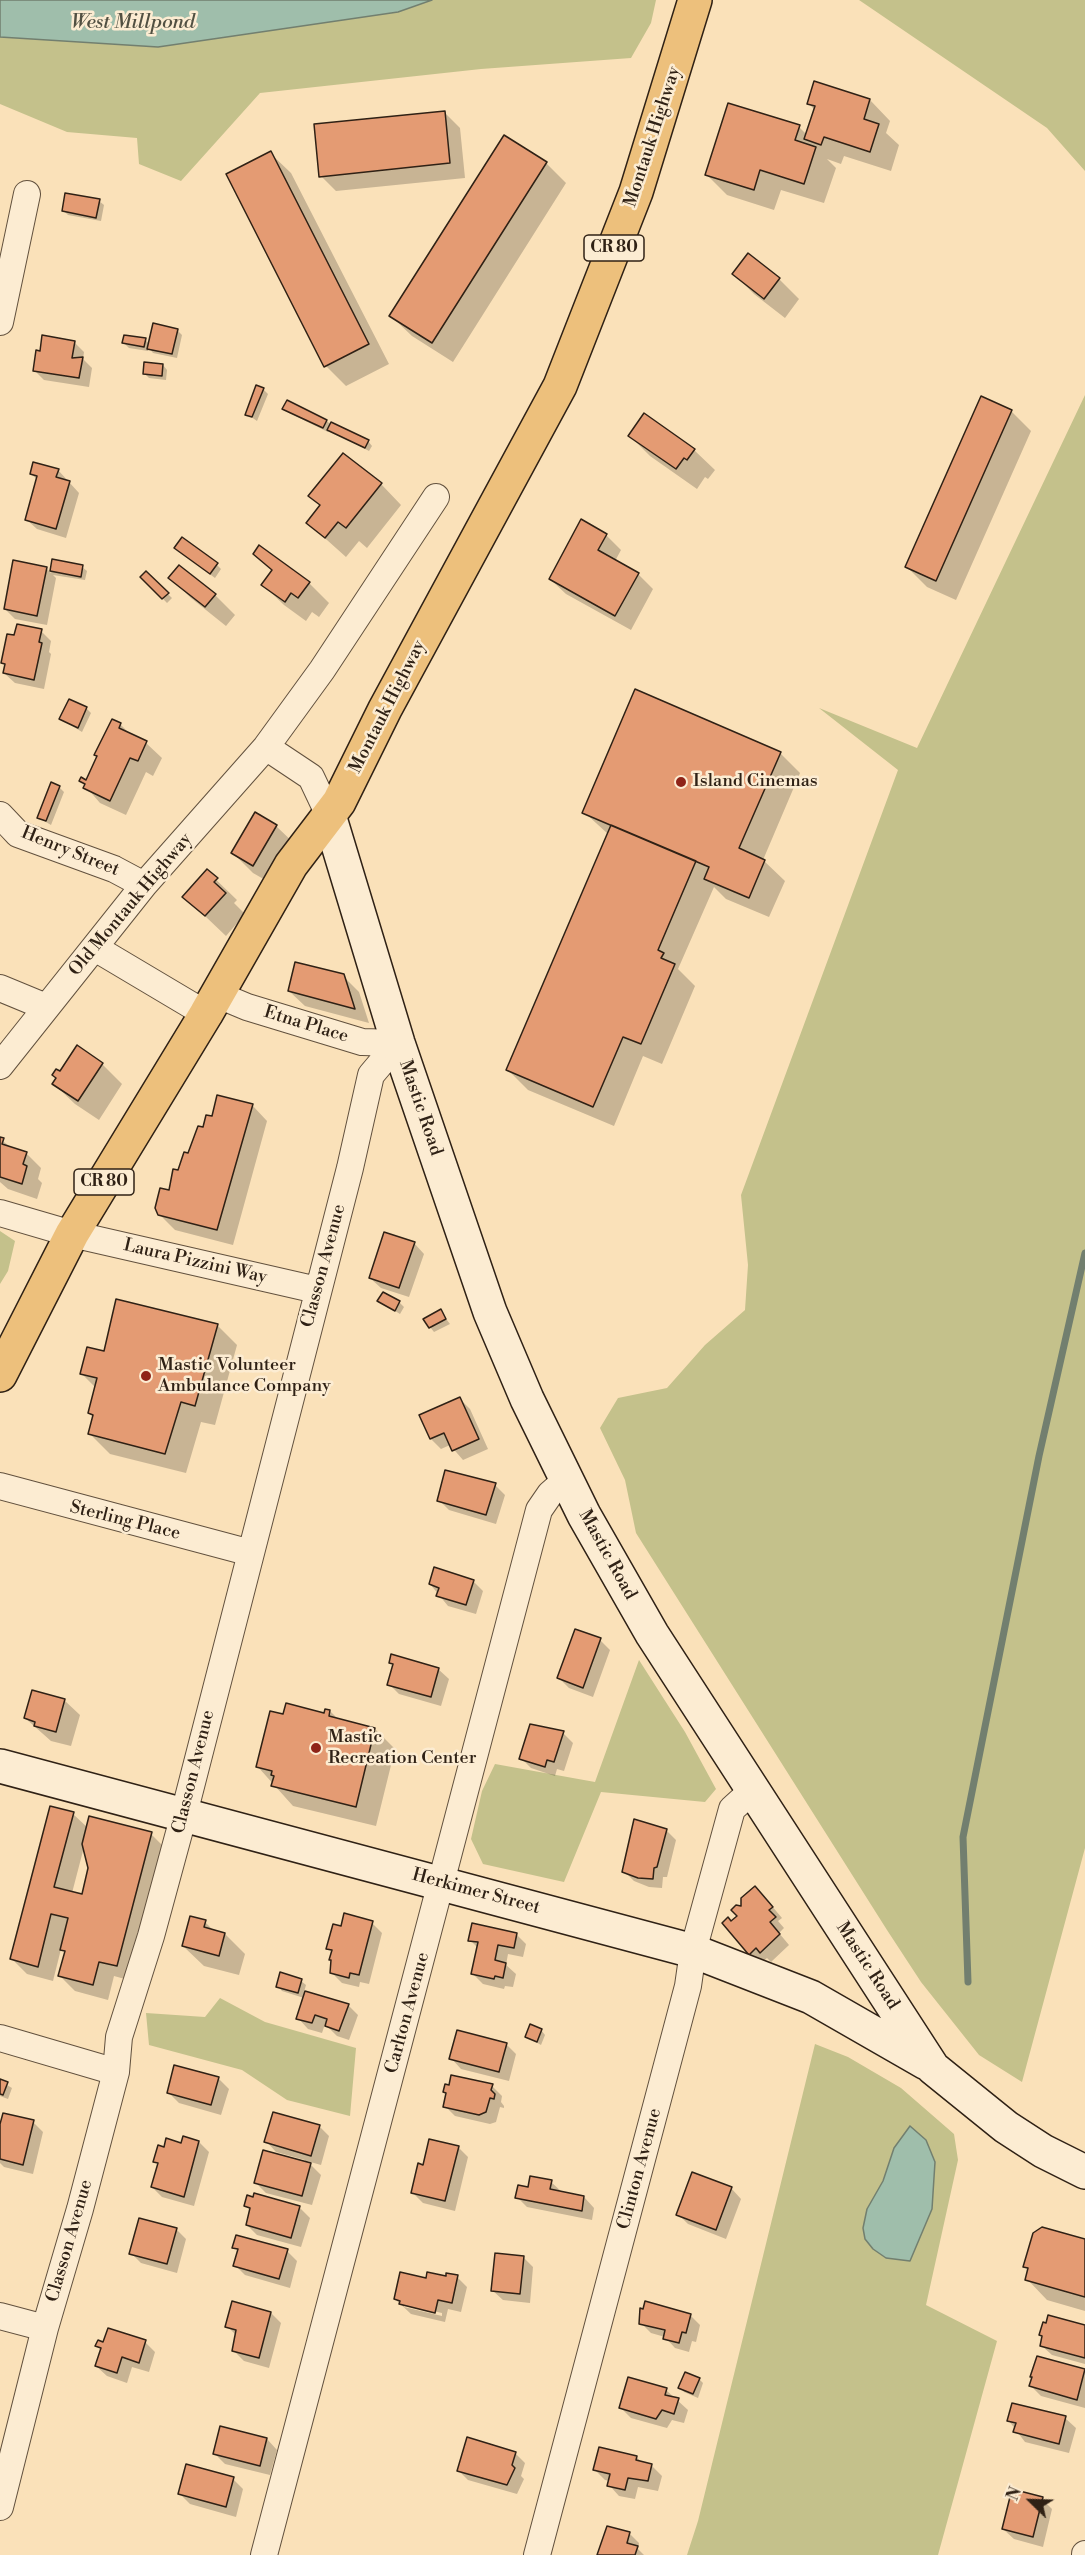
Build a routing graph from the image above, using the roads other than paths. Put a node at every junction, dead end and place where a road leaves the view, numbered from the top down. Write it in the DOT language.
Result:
graph roads {
  1 [pos="695,0"];
  2 [pos="27,194"];
  3 [pos="0,322"];
  4 [pos="436,497"];
  5 [pos="266,747"];
  6 [pos="0,815"];
  7 [pos="329,815"];
  8 [pos="144,885"];
  9 [pos="95,948"];
  10 [pos="0,988"];
  11 [pos="211,1004"];
  12 [pos="46,1007"];
  13 [pos="398,1043"];
  14 [pos="0,1066"];
  15 [pos="0,1213"];
  16 [pos="72,1234"];
  17 [pos="317,1290"];
  18 [pos="0,1375"];
  19 [pos="566,1480"];
  20 [pos="0,1486"];
  21 [pos="251,1553"];
  22 [pos="0,1766"];
  23 [pos="753,1790"];
  24 [pos="183,1814"];
  25 [pos="442,1883"];
  26 [pos="693,1951"];
  27 [pos="0,2038"];
  28 [pos="933,2067"];
  29 [pos="116,2072"];
  30 [pos="1085,2172"];
  31 [pos="0,2316"];
  32 [pos="45,2328"];
  33 [pos="0,2507"];
  34 [pos="264,2555"];
  35 [pos="537,2555"];
  1 -- 7 [label="main road, Montauk Highway / CR 80"];
  2 -- 3 [label="street"];
  4 -- 5 [label="street, Old Montauk Highway"];
  5 -- 7 [label="street"];
  5 -- 8 [label="street, Old Montauk Highway"];
  6 -- 8 [label="street, Henry Street"];
  7 -- 11 [label="main road, Montauk Highway / CR 80"];
  7 -- 13 [label="main road, Mastic Road"];
  8 -- 9 [label="street, Old Montauk Highway"];
  9 -- 11 [label="street, Etna Place"];
  9 -- 12 [label="street, Old Montauk Highway"];
  10 -- 12 [label="street"];
  11 -- 13 [label="street, Etna Place"];
  11 -- 16 [label="main road, Montauk Highway / CR 80"];
  12 -- 14 [label="street, Old Montauk Highway"];
  13 -- 17 [label="street, Classon Avenue"];
  13 -- 19 [label="main road, Mastic Road"];
  15 -- 16 [label="street, Laura Pizzini Way"];
  16 -- 17 [label="street, Laura Pizzini Way"];
  16 -- 18 [label="main road, Montauk Highway / CR 80"];
  17 -- 21 [label="street, Classon Avenue"];
  19 -- 23 [label="main road, Mastic Road"];
  19 -- 25 [label="street, Carlton Avenue"];
  20 -- 21 [label="street, Sterling Place"];
  21 -- 24 [label="street, Classon Avenue"];
  22 -- 24 [label="main road, Herkimer Street"];
  23 -- 26 [label="street, Clinton Avenue"];
  23 -- 28 [label="main road, Mastic Road"];
  24 -- 25 [label="main road, Herkimer Street"];
  24 -- 29 [label="street, Classon Avenue"];
  25 -- 26 [label="main road, Herkimer Street"];
  25 -- 34 [label="street, Carlton Avenue"];
  26 -- 28 [label="main road, Herkimer Street"];
  26 -- 35 [label="street, Clinton Avenue"];
  27 -- 29 [label="street"];
  28 -- 30 [label="main road, Mastic Road"];
  29 -- 32 [label="street, Classon Avenue"];
  31 -- 32 [label="street"];
  32 -- 33 [label="street, Classon Avenue"];
}
